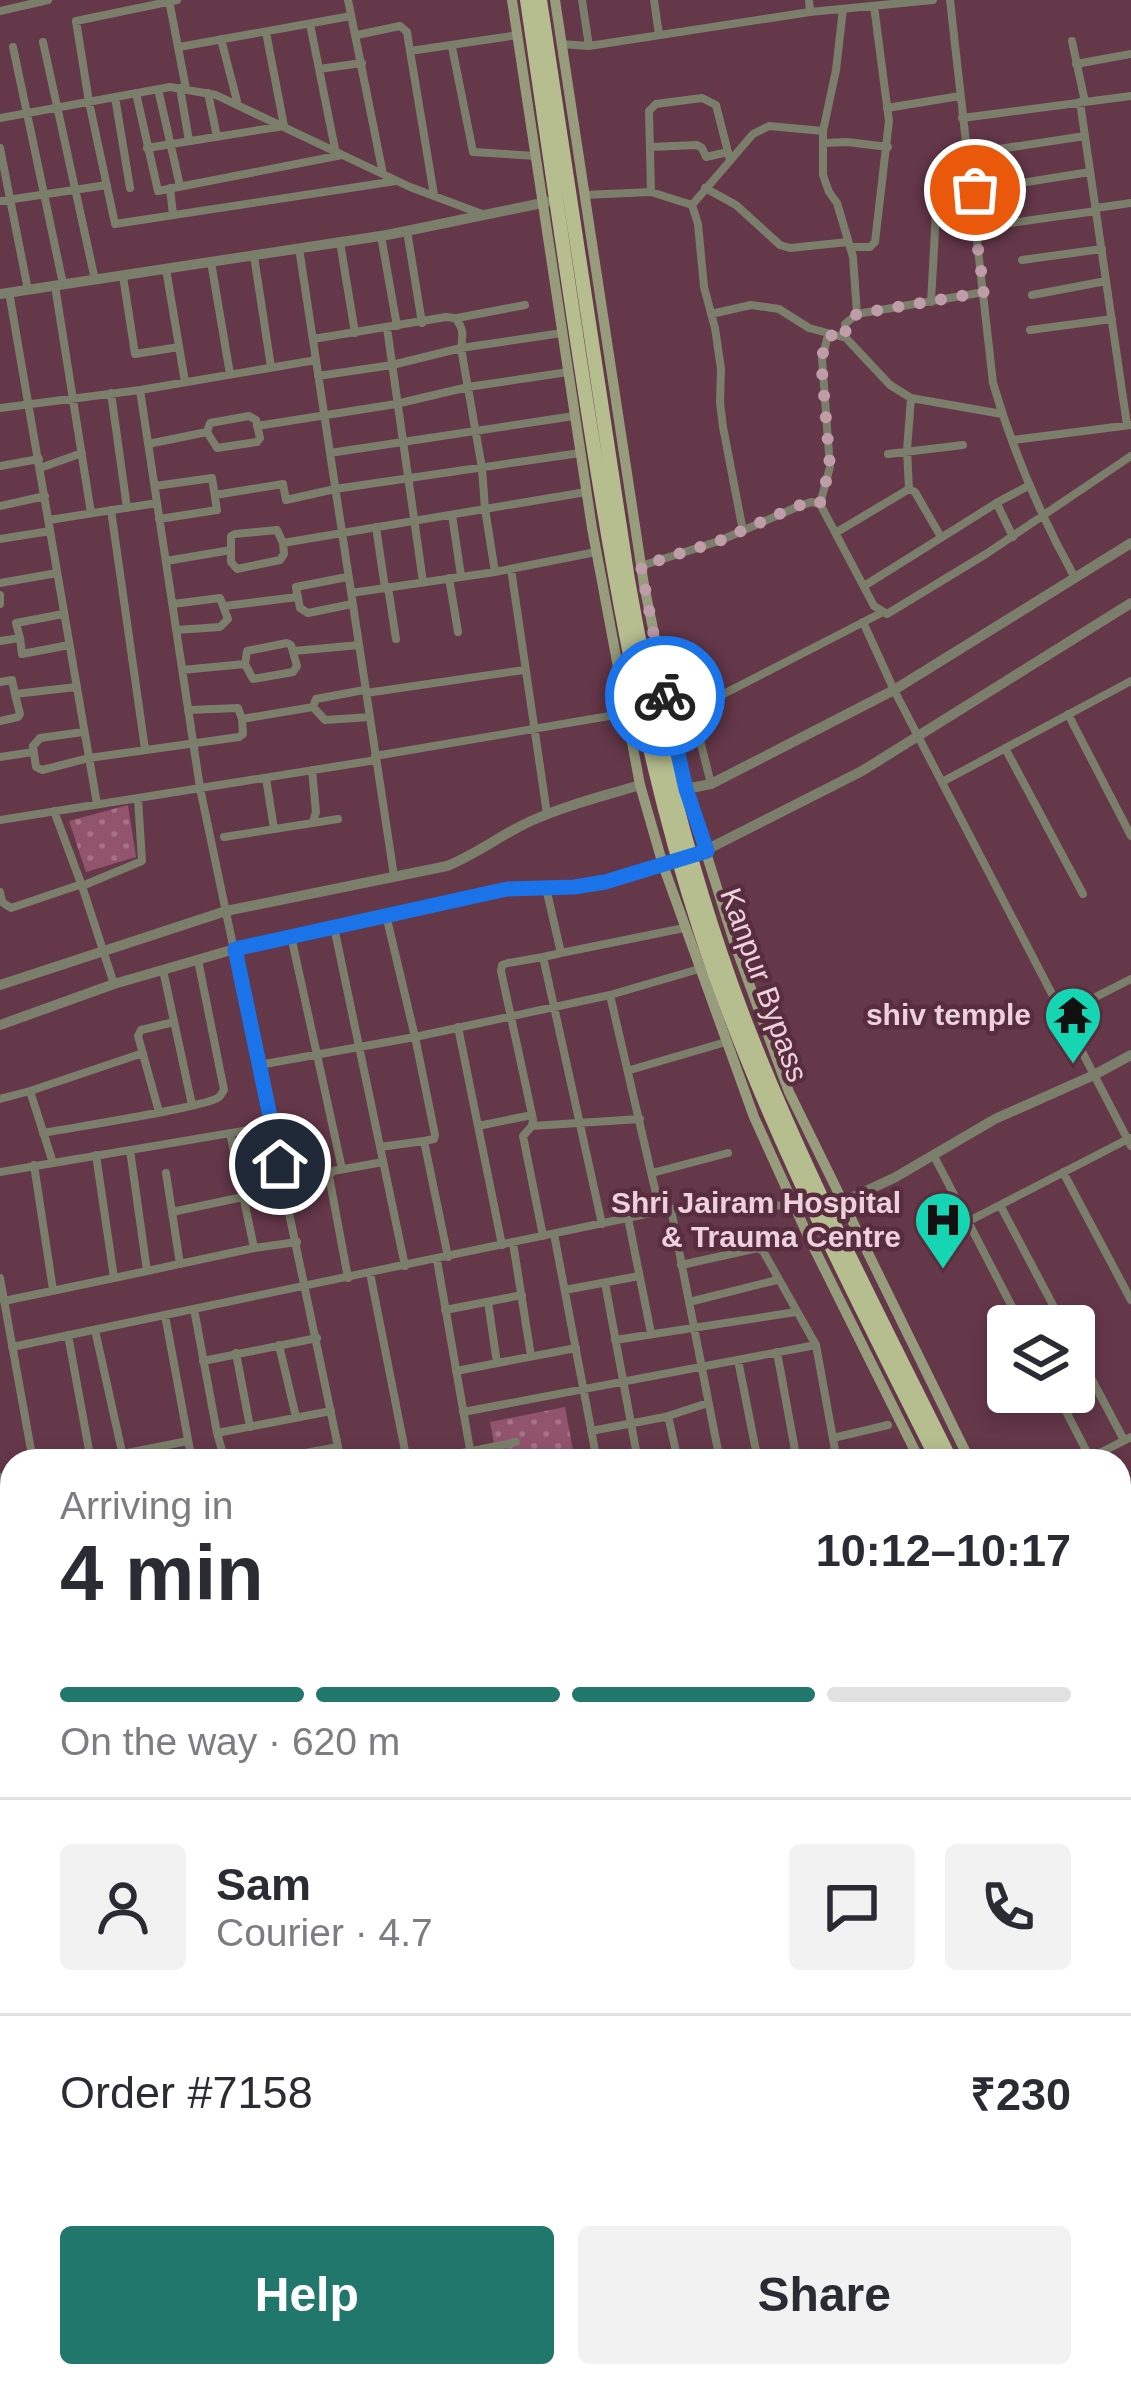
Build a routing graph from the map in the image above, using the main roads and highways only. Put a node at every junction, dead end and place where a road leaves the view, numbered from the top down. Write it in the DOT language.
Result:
graph roads {
  1 [pos="512,0"];
  2 [pos="527,0"];
  3 [pos="540,0"];
  4 [pos="555,0"];
  5 [pos="914,1449"];
  6 [pos="932,1449"];
  7 [pos="945,1449"];
  8 [pos="964,1449"];
  1 -- 5 [label="main road"];
  2 -- 6 [label="highway, Kanpur Bypass"];
  3 -- 7 [label="highway, Kanpur Bypass"];
  4 -- 8 [label="main road"];
}
